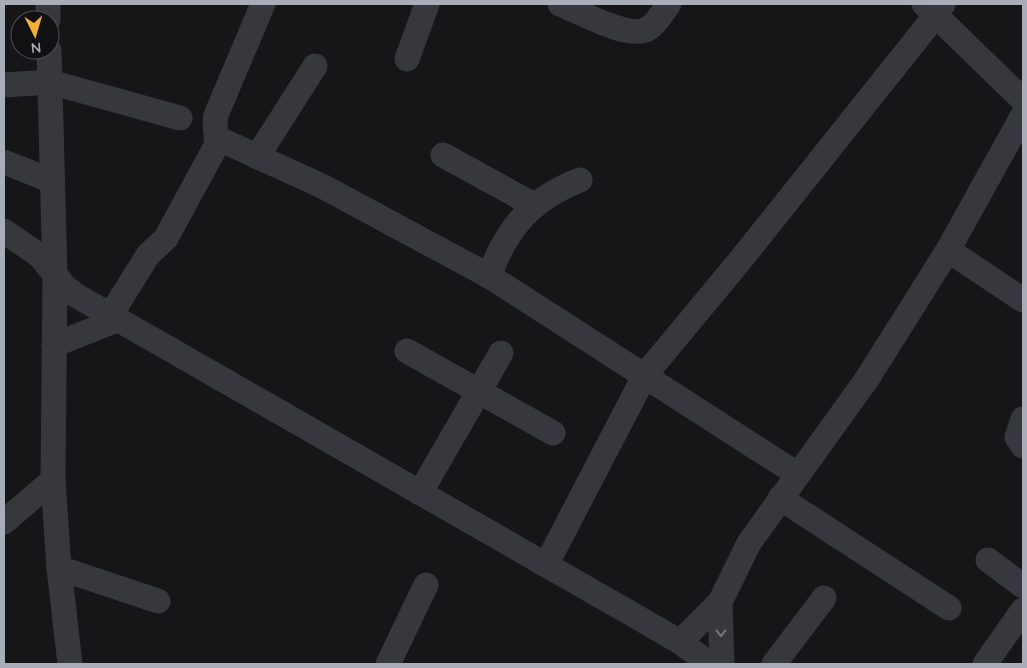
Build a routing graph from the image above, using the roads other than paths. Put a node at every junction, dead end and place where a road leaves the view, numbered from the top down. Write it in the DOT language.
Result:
graph roads {
  1 [pos="263,4"];
  2 [pos="426,4"];
  3 [pos="560,4"];
  4 [pos="669,4"];
  5 [pos="934,8"];
  6 [pos="49,60"];
  7 [pos="407,60"];
  8 [pos="315,66"];
  9 [pos="50,82"];
  10 [pos="4,84"];
  11 [pos="1023,100"];
  12 [pos="1023,115"];
  13 [pos="180,118"];
  14 [pos="217,138"];
  15 [pos="443,155"];
  16 [pos="257,157"];
  17 [pos="4,162"];
  18 [pos="580,180"];
  19 [pos="52,182"];
  20 [pos="534,205"];
  21 [pos="4,232"];
  22 [pos="948,250"];
  23 [pos="55,275"];
  24 [pos="489,276"];
  25 [pos="1023,300"];
  26 [pos="114,318"];
  27 [pos="54,345"];
  28 [pos="407,350"];
  29 [pos="501,353"];
  30 [pos="644,375"];
  31 [pos="479,391"];
  32 [pos="1023,420"];
  33 [pos="553,433"];
  34 [pos="1023,446"];
  35 [pos="797,474"];
  36 [pos="53,480"];
  37 [pos="420,493"];
  38 [pos="780,498"];
  39 [pos="4,522"];
  40 [pos="988,560"];
  41 [pos="546,565"];
  42 [pos="60,568"];
  43 [pos="426,585"];
  44 [pos="1023,586"];
  45 [pos="824,598"];
  46 [pos="158,601"];
  47 [pos="720,602"];
  48 [pos="949,608"];
  49 [pos="1023,610"];
  50 [pos="680,642"];
  51 [pos="70,664"];
  52 [pos="388,664"];
  53 [pos="710,664"];
  54 [pos="722,664"];
  55 [pos="774,664"];
  56 [pos="985,664"];
  1 -- 14 [label="street"];
  2 -- 7 [label="street"];
  3 -- 4 [label="street"];
  5 -- 11 [label="street"];
  5 -- 30 [label="street"];
  6 -- 9 [label="street"];
  8 -- 16 [label="street"];
  9 -- 10 [label="street"];
  9 -- 13 [label="street"];
  9 -- 19 [label="street"];
  12 -- 22 [label="street"];
  14 -- 16 [label="street"];
  14 -- 26 [label="street"];
  15 -- 20 [label="street"];
  16 -- 24 [label="street"];
  17 -- 19 [label="street"];
  18 -- 20 [label="street"];
  19 -- 23 [label="street"];
  20 -- 24 [label="street"];
  21 -- 23 [label="street"];
  22 -- 25 [label="street"];
  22 -- 35 [label="street"];
  23 -- 26 [label="street"];
  23 -- 27 [label="street"];
  24 -- 30 [label="street"];
  26 -- 27 [label="street"];
  26 -- 37 [label="street"];
  27 -- 36 [label="street"];
  28 -- 31 [label="street"];
  29 -- 31 [label="street"];
  30 -- 35 [label="street"];
  30 -- 41 [label="street"];
  31 -- 33 [label="street"];
  31 -- 37 [label="street"];
  32 -- 34 [label="street"];
  35 -- 38 [label="street"];
  36 -- 39 [label="street"];
  36 -- 42 [label="street"];
  37 -- 41 [label="street"];
  38 -- 47 [label="street"];
  38 -- 48 [label="street"];
  40 -- 44 [label="street"];
  41 -- 50 [label="street"];
  42 -- 46 [label="street"];
  42 -- 51 [label="street"];
  43 -- 52 [label="street"];
  45 -- 55 [label="street"];
  47 -- 50 [label="street"];
  47 -- 54 [label="street, one-way"];
  49 -- 56 [label="street"];
  50 -- 53 [label="street"];
}
